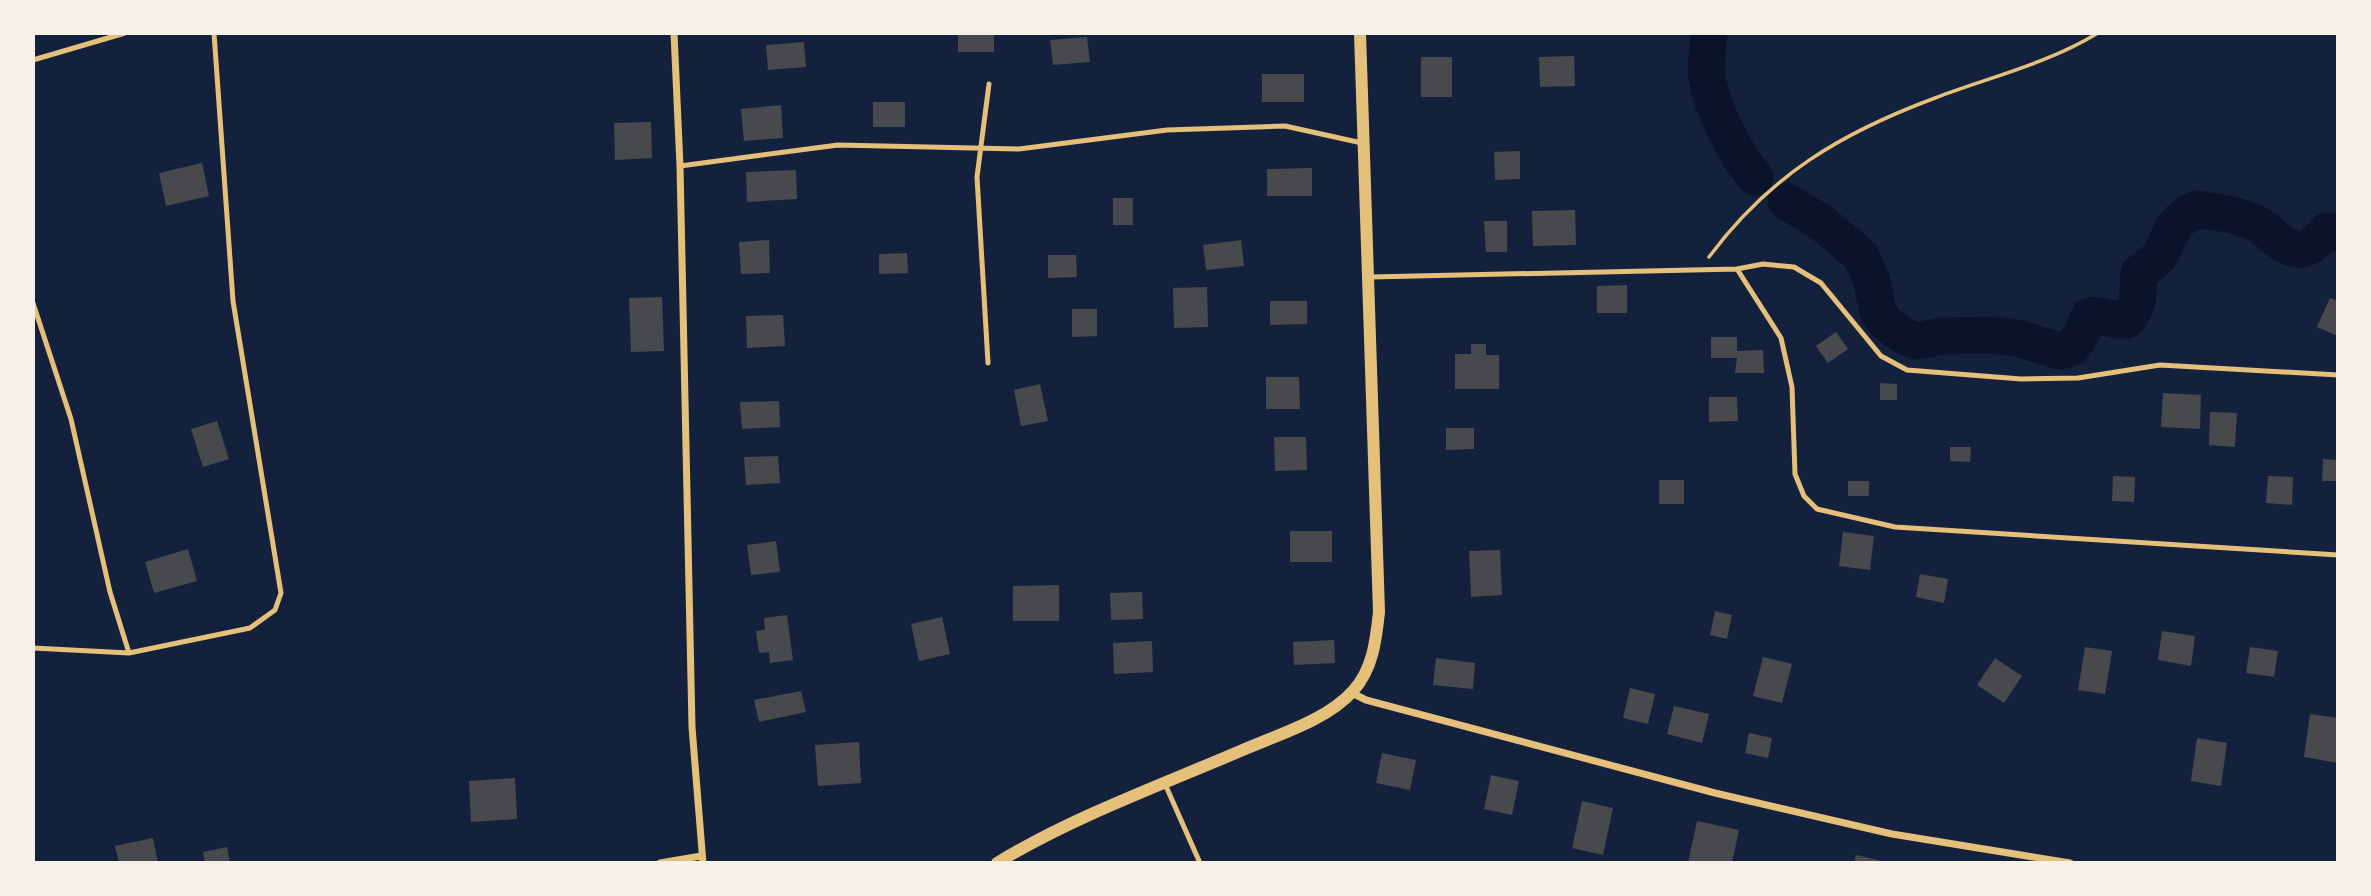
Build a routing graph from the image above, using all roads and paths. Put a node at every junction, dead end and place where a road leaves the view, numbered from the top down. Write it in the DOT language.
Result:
graph roads {
  1 [pos="125,33"];
  2 [pos="214,33"];
  3 [pos="674,33"];
  4 [pos="1360,33"];
  5 [pos="2098,33"];
  6 [pos="33,60"];
  7 [pos="989,84"];
  8 [pos="1365,143"];
  9 [pos="982,150"];
  10 [pos="680,166"];
  11 [pos="1737,269"];
  12 [pos="1699,270"];
  13 [pos="1370,278"];
  14 [pos="33,303"];
  15 [pos="988,363"];
  16 [pos="2338,375"];
  17 [pos="2338,555"];
  18 [pos="33,648"];
  19 [pos="129,653"];
  20 [pos="1352,693"];
  21 [pos="1165,784"];
  22 [pos="702,860"];
  23 [pos="660,863"];
  24 [pos="997,863"];
  25 [pos="1200,863"];
  26 [pos="2070,863"];
  1 -- 6 [label="lane"];
  2 -- 19 [label="lane"];
  3 -- 10 [label="street"];
  4 -- 8 [label="street"];
  5 -- 12 [label="path"];
  7 -- 9 [label="lane"];
  8 -- 9 [label="lane"];
  8 -- 13 [label="street"];
  9 -- 10 [label="lane"];
  9 -- 15 [label="lane"];
  10 -- 22 [label="street"];
  11 -- 12 [label="lane"];
  11 -- 16 [label="lane"];
  11 -- 17 [label="lane"];
  12 -- 13 [label="lane"];
  13 -- 20 [label="street"];
  14 -- 19 [label="lane"];
  18 -- 19 [label="lane"];
  20 -- 21 [label="street"];
  20 -- 26 [label="street"];
  21 -- 24 [label="street"];
  21 -- 25 [label="lane"];
  22 -- 23 [label="street"];
}
